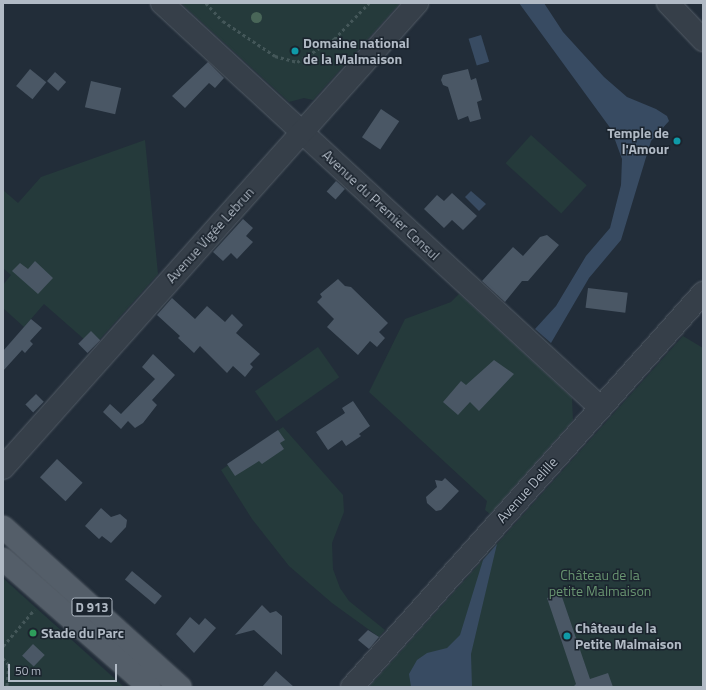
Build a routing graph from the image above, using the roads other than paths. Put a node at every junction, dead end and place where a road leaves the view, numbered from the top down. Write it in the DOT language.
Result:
graph roads {
  1 [pos="162,3"];
  2 [pos="417,3"];
  3 [pos="668,3"];
  4 [pos="703,40"];
  5 [pos="302,132"];
  6 [pos="703,293"];
  7 [pos="600,407"];
  8 [pos="3,468"];
  9 [pos="3,527"];
  10 [pos="28,551"];
  11 [pos="9,564"];
  12 [pos="149,687"];
  13 [pos="180,687"];
  14 [pos="352,687"];
  1 -- 5 [label="street, Avenue du Premier Consul"];
  2 -- 5 [label="street, Avenue Vigée Lebrun"];
  3 -- 4 [label="street"];
  5 -- 7 [label="street, Avenue du Premier Consul"];
  5 -- 8 [label="street, Avenue Vigée Lebrun"];
  6 -- 7 [label="street, Avenue Delille"];
  7 -- 14 [label="street, Avenue Delille"];
  9 -- 10 [label="main road, D 913"];
  10 -- 11 [label="main road, D 913"];
  10 -- 13 [label="main road, D 913"];
  11 -- 12 [label="main road, D 913"];
}
